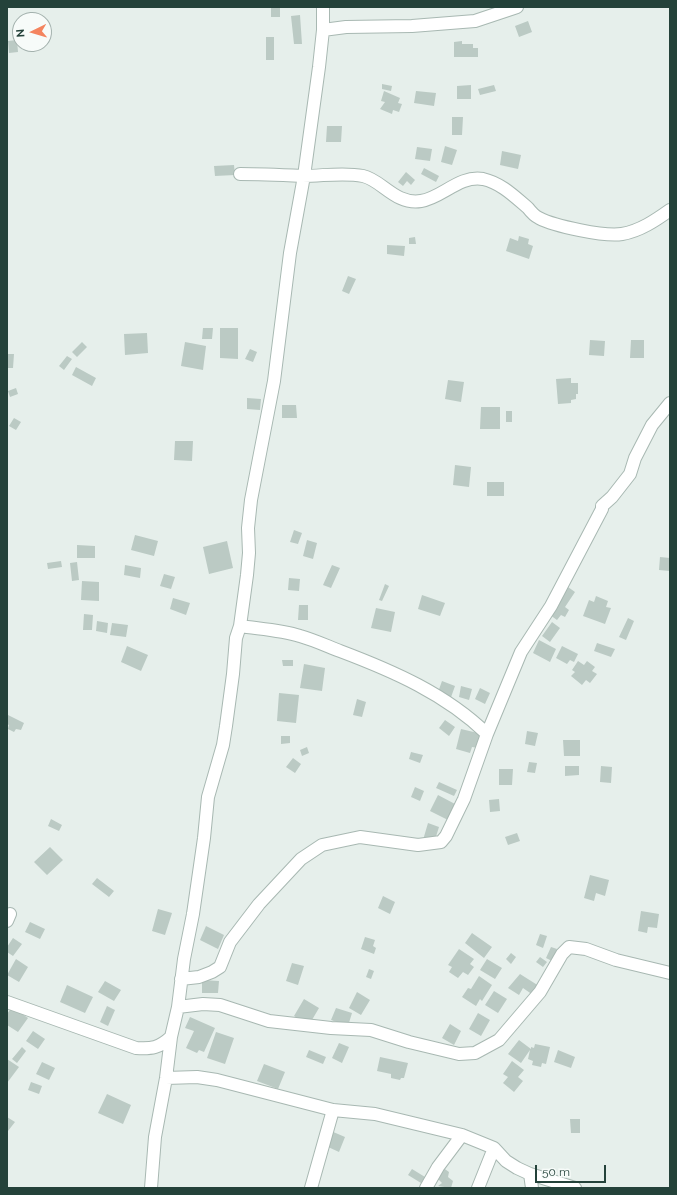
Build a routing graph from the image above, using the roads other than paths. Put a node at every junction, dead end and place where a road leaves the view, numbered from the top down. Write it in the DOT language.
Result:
graph roads {
  1 [pos="323,7"];
  2 [pos="517,7"];
  3 [pos="323,30"];
  4 [pos="240,174"];
  5 [pos="304,176"];
  6 [pos="670,210"];
  7 [pos="670,403"];
  8 [pos="240,626"];
  9 [pos="487,734"];
  10 [pos="670,973"];
  11 [pos="181,979"];
  12 [pos="7,1002"];
  13 [pos="178,1007"];
  14 [pos="171,1037"];
  15 [pos="166,1078"];
  16 [pos="333,1110"];
  17 [pos="462,1135"];
  18 [pos="494,1148"];
  19 [pos="530,1174"];
  20 [pos="151,1188"];
  21 [pos="311,1188"];
  22 [pos="426,1188"];
  23 [pos="478,1188"];
  24 [pos="532,1188"];
  25 [pos="575,1188"];
  1 -- 3 [label="street"];
  2 -- 3 [label="street"];
  3 -- 5 [label="street"];
  4 -- 5 [label="street"];
  5 -- 6 [label="street"];
  5 -- 8 [label="street"];
  7 -- 9 [label="street"];
  8 -- 9 [label="street"];
  8 -- 11 [label="street"];
  9 -- 11 [label="street"];
  10 -- 13 [label="street"];
  11 -- 13 [label="street"];
  12 -- 14 [label="street"];
  13 -- 14 [label="street"];
  14 -- 15 [label="street"];
  15 -- 16 [label="street"];
  15 -- 20 [label="street"];
  16 -- 17 [label="street"];
  16 -- 21 [label="street"];
  17 -- 18 [label="street"];
  17 -- 22 [label="street"];
  18 -- 19 [label="street"];
  18 -- 23 [label="street"];
  19 -- 24 [label="street"];
  19 -- 25 [label="street"];
}
